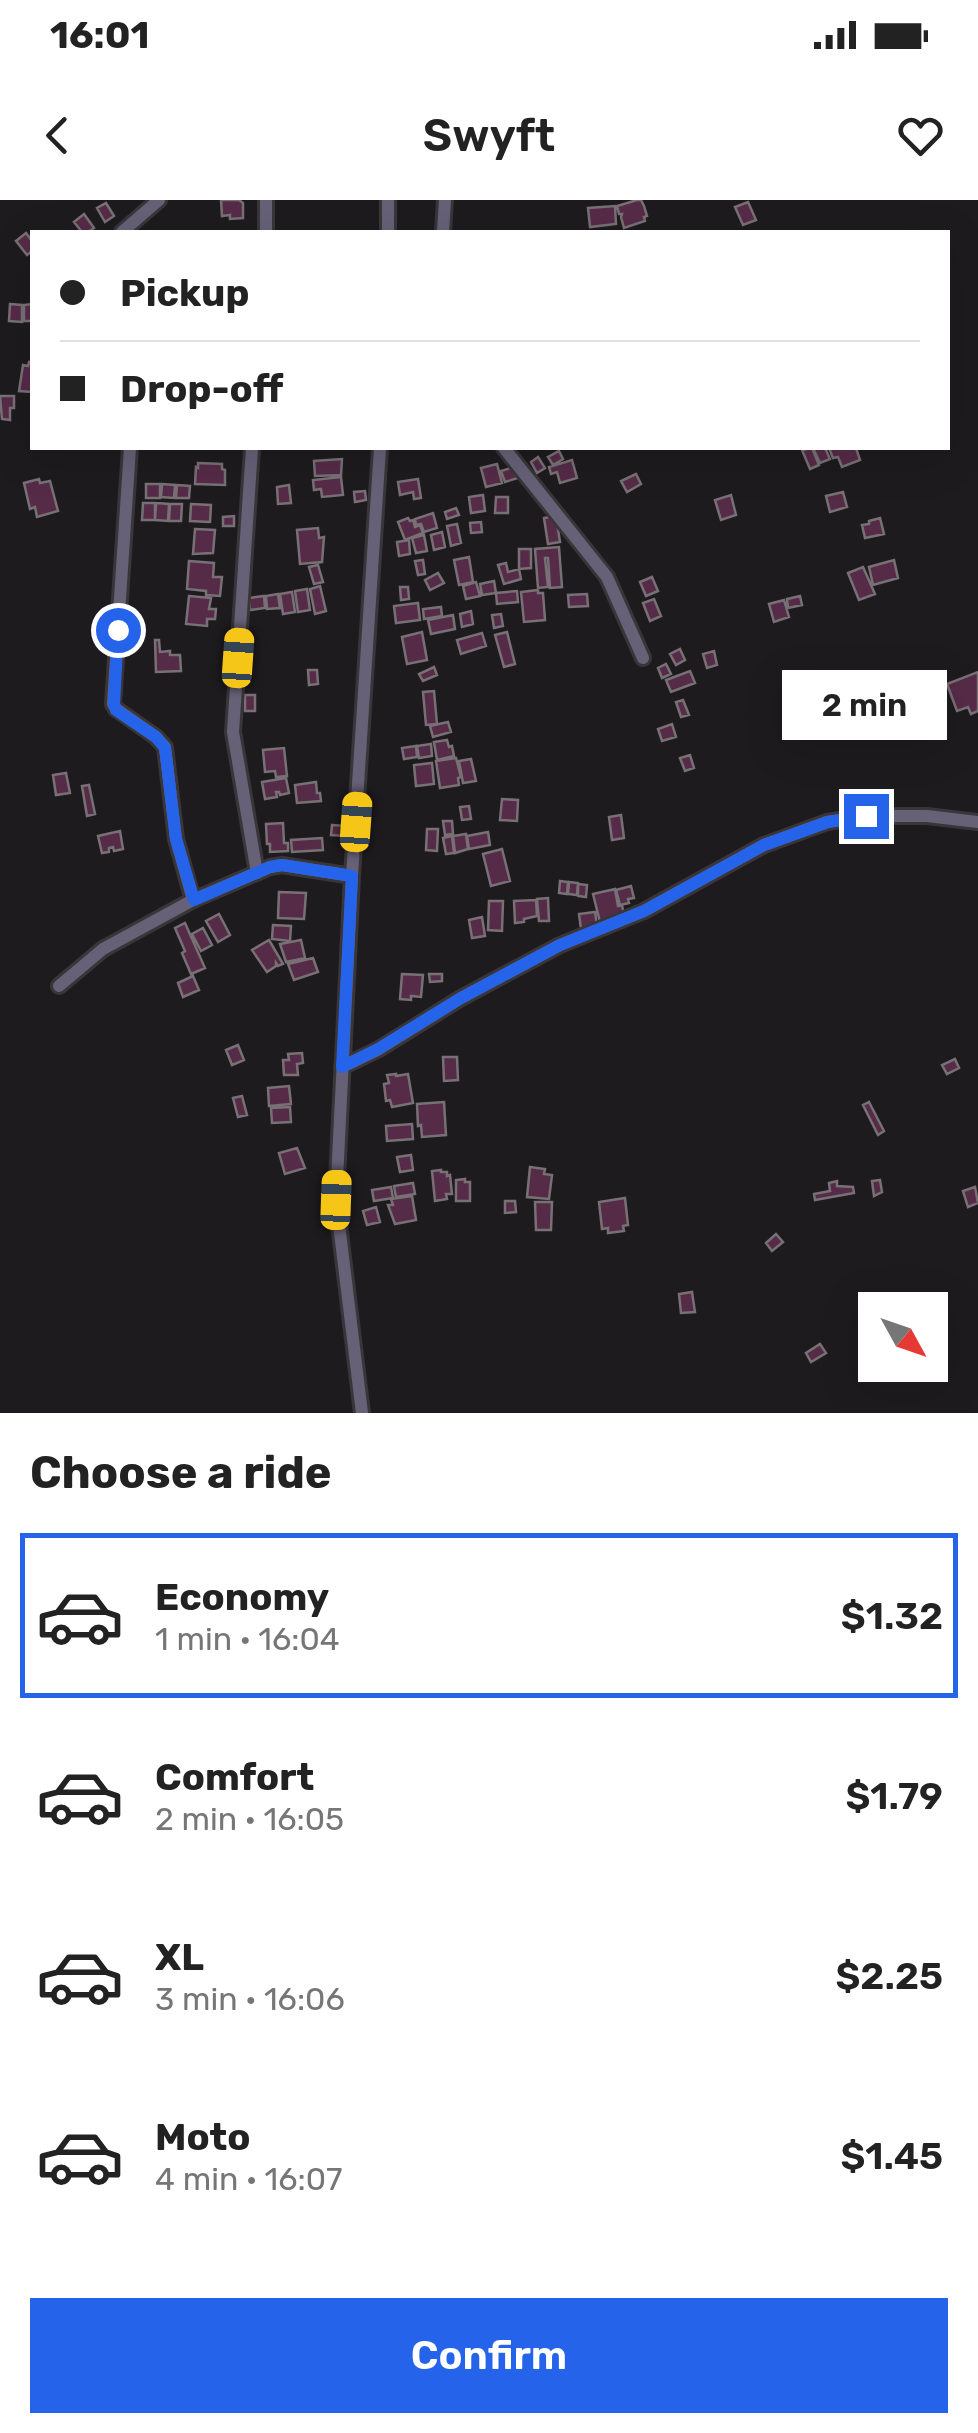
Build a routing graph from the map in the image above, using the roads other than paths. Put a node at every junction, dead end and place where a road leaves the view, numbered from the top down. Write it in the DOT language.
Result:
graph roads {
  1 [pos="159,200"];
  2 [pos="266,200"];
  3 [pos="388,200"];
  4 [pos="444,200"];
  5 [pos="127,230"];
  6 [pos="266,230"];
  7 [pos="388,230"];
  8 [pos="443,230"];
  9 [pos="130,450"];
  10 [pos="252,450"];
  11 [pos="380,450"];
  12 [pos="506,450"];
  13 [pos="643,658"];
  14 [pos="978,822"];
  15 [pos="257,873"];
  16 [pos="352,876"];
  17 [pos="194,900"];
  18 [pos="59,986"];
  19 [pos="342,1067"];
  20 [pos="362,1413"];
  1 -- 5 [label="street"];
  2 -- 6 [label="street"];
  3 -- 7 [label="street"];
  4 -- 8 [label="street"];
  9 -- 17 [label="street"];
  10 -- 15 [label="street"];
  11 -- 16 [label="street"];
  12 -- 13 [label="street"];
  14 -- 19 [label="street"];
  15 -- 16 [label="street"];
  15 -- 17 [label="street"];
  16 -- 19 [label="street"];
  17 -- 18 [label="street"];
  19 -- 20 [label="street"];
}
